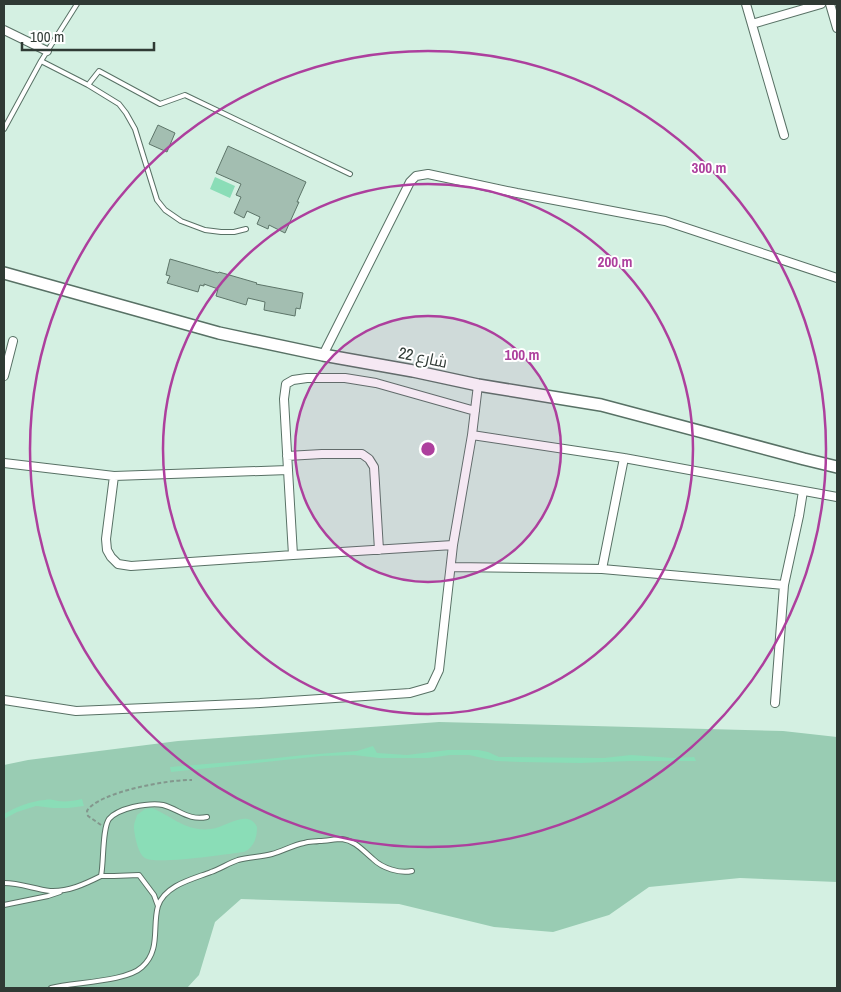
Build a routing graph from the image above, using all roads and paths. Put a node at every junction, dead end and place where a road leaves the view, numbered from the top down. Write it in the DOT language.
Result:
graph roads {
  1 [pos="77,4"];
  2 [pos="746,4"];
  3 [pos="821,4"];
  4 [pos="830,4"];
  5 [pos="752,24"];
  6 [pos="837,28"];
  7 [pos="4,30"];
  8 [pos="47,52"];
  9 [pos="41,61"];
  10 [pos="88,85"];
  11 [pos="4,129"];
  12 [pos="784,134"];
  13 [pos="350,174"];
  14 [pos="246,229"];
  15 [pos="4,273"];
  16 [pos="837,278"];
  17 [pos="13,340"];
  18 [pos="323,355"];
  19 [pos="4,376"];
  20 [pos="478,385"];
  21 [pos="475,411"];
  22 [pos="472,435"];
  23 [pos="287,456"];
  24 [pos="624,458"];
  25 [pos="4,463"];
  26 [pos="837,467"];
  27 [pos="288,470"];
  28 [pos="114,476"];
  29 [pos="804,490"];
  30 [pos="837,497"];
  31 [pos="453,545"];
  32 [pos="379,550"];
  33 [pos="293,555"];
  34 [pos="451,567"];
  35 [pos="602,569"];
  36 [pos="784,585"];
  37 [pos="4,700"];
  38 [pos="776,703"];
  39 [pos="192,780"];
  40 [pos="207,817"];
  41 [pos="106,827"];
  42 [pos="412,871"];
  43 [pos="101,876"];
  44 [pos="4,883"];
  45 [pos="65,890"];
  46 [pos="4,905"];
  47 [pos="158,906"];
  48 [pos="51,988"];
  1 -- 8 [label="lane"];
  2 -- 5 [label="street"];
  3 -- 5 [label="street"];
  4 -- 6 [label="street"];
  5 -- 12 [label="street"];
  7 -- 8 [label="street"];
  8 -- 9 [label="lane"];
  9 -- 10 [label="lane"];
  9 -- 11 [label="lane"];
  10 -- 13 [label="lane"];
  10 -- 14 [label="lane"];
  15 -- 18 [label="street, شارع 22"];
  16 -- 18 [label="street"];
  17 -- 19 [label="street"];
  18 -- 20 [label="street, شارع 22"];
  20 -- 21 [label="street"];
  20 -- 26 [label="street, شارع 22"];
  21 -- 22 [label="street"];
  21 -- 23 [label="street"];
  22 -- 24 [label="street"];
  22 -- 31 [label="street"];
  23 -- 27 [label="street"];
  23 -- 32 [label="street"];
  24 -- 29 [label="street"];
  24 -- 35 [label="street"];
  25 -- 28 [label="street"];
  27 -- 28 [label="street"];
  27 -- 33 [label="street"];
  28 -- 33 [label="street"];
  29 -- 30 [label="street"];
  29 -- 36 [label="street"];
  31 -- 32 [label="street"];
  31 -- 34 [label="street"];
  32 -- 33 [label="street"];
  34 -- 35 [label="street"];
  34 -- 37 [label="street"];
  35 -- 36 [label="street"];
  36 -- 38 [label="street"];
  39 -- 41 [label="path"];
  40 -- 41 [label="lane"];
  41 -- 43 [label="lane"];
  42 -- 47 [label="lane"];
  43 -- 45 [label="lane"];
  43 -- 47 [label="lane"];
  44 -- 45 [label="lane"];
  45 -- 46 [label="lane"];
  47 -- 48 [label="lane"];
}
